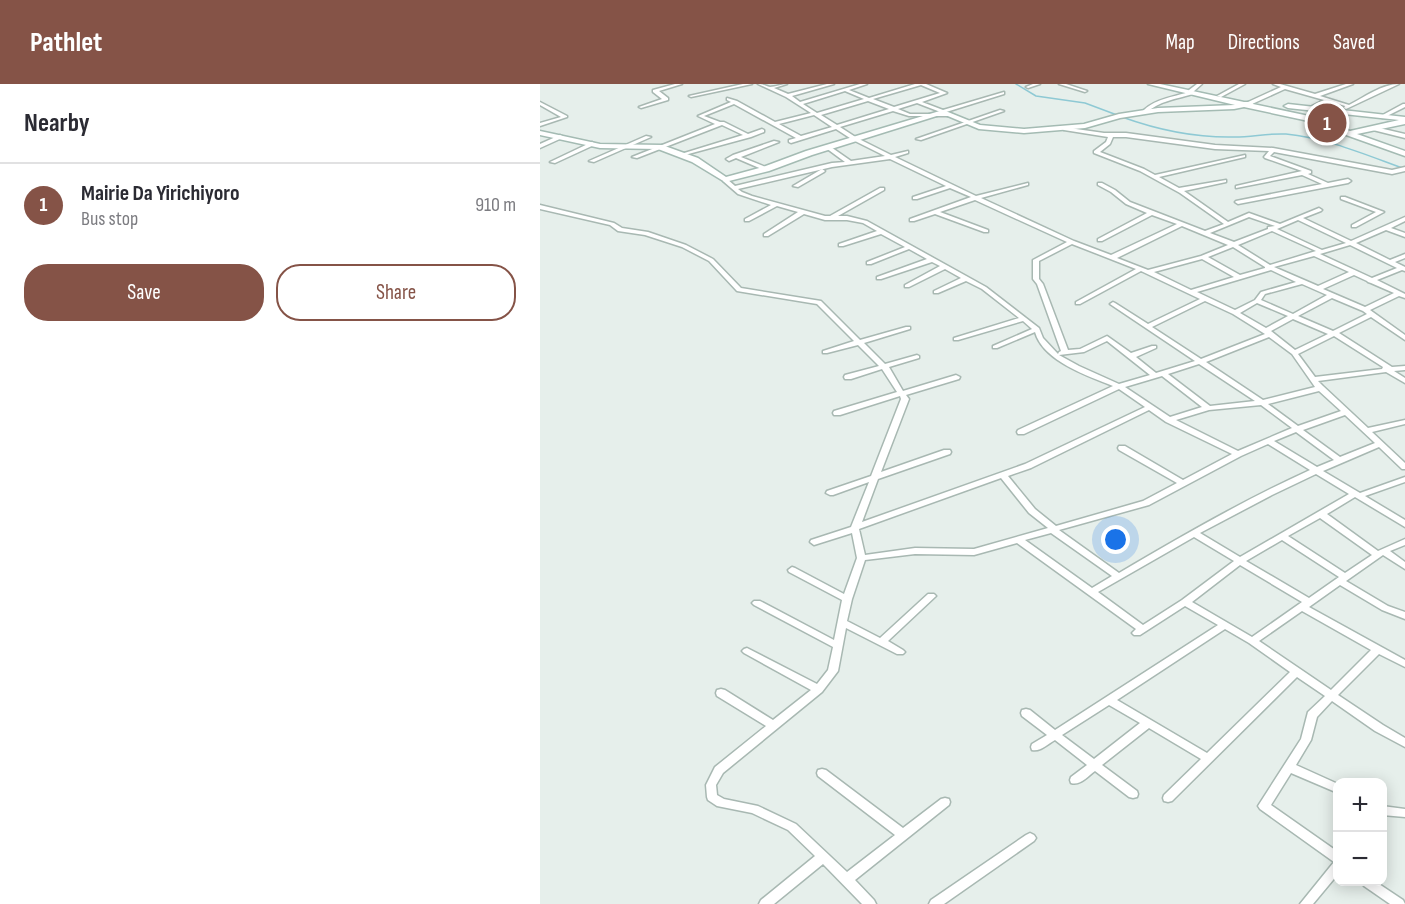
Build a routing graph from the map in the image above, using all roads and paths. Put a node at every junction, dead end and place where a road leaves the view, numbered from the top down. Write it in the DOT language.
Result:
graph roads {
  1 [pos="680,84"];
  2 [pos="750,84"];
  3 [pos="760,84"];
  4 [pos="785,84"];
  5 [pos="832,84"];
  6 [pos="865,84"];
  7 [pos="921,84"];
  8 [pos="1038,84"];
  9 [pos="1061,84"];
  10 [pos="1151,84"];
  11 [pos="1159,84"];
  12 [pos="1200,84"];
  13 [pos="1243,84"];
  14 [pos="1275,84"];
  15 [pos="1291,84"];
  16 [pos="1352,84"];
  17 [pos="1397,84"];
  18 [pos="1028,87"];
  19 [pos="1284,87"];
  20 [pos="771,88"];
  21 [pos="845,90"];
  22 [pos="1085,91"];
  23 [pos="1191,92"];
  24 [pos="1002,93"];
  25 [pos="691,96"];
  26 [pos="788,96"];
  27 [pos="1219,96"];
  28 [pos="1315,96"];
  29 [pos="868,99"];
  30 [pos="1328,100"];
  31 [pos="918,102"];
  32 [pos="540,103"];
  33 [pos="800,103"];
  34 [pos="1249,103"];
  35 [pos="1405,105"];
  36 [pos="641,106"];
  37 [pos="1260,106"];
  38 [pos="1269,106"];
  39 [pos="1349,106"];
  40 [pos="892,109"];
  41 [pos="1310,109"];
  42 [pos="1002,111"];
  43 [pos="1143,112"];
  44 [pos="1339,112"];
  45 [pos="947,113"];
  46 [pos="817,114"];
  47 [pos="929,116"];
  48 [pos="1381,117"];
  49 [pos="1405,120"];
  50 [pos="968,122"];
  51 [pos="721,124"];
  52 [pos="775,124"];
  53 [pos="540,125"];
  54 [pos="836,127"];
  55 [pos="1064,128"];
  56 [pos="1375,129"];
  57 [pos="762,131"];
  58 [pos="540,133"];
  59 [pos="1352,133"];
  60 [pos="749,135"];
  61 [pos="1111,136"];
  62 [pos="1405,136"];
  63 [pos="560,137"];
  64 [pos="648,137"];
  65 [pos="801,138"];
  66 [pos="855,139"];
  67 [pos="919,139"];
  68 [pos="791,141"];
  69 [pos="776,142"];
  70 [pos="592,144"];
  71 [pos="629,145"];
  72 [pos="540,146"];
  73 [pos="658,147"];
  74 [pos="828,147"];
  75 [pos="1273,150"];
  76 [pos="906,152"];
  77 [pos="1405,154"];
  78 [pos="683,155"];
  79 [pos="1243,156"];
  80 [pos="635,157"];
  81 [pos="890,157"];
  82 [pos="592,161"];
  83 [pos="553,162"];
  84 [pos="849,162"];
  85 [pos="832,165"];
  86 [pos="766,169"];
  87 [pos="1405,169"];
  88 [pos="1302,173"];
  89 [pos="1154,177"];
  90 [pos="725,180"];
  91 [pos="1224,181"];
  92 [pos="1348,181"];
  93 [pos="1026,184"];
  94 [pos="1100,184"];
  95 [pos="1328,185"];
  96 [pos="796,186"];
  97 [pos="951,186"];
  98 [pos="1238,187"];
  99 [pos="734,188"];
  100 [pos="882,189"];
  101 [pos="1178,190"];
  102 [pos="977,197"];
  103 [pos="915,198"];
  104 [pos="1343,198"];
  105 [pos="1238,202"];
  106 [pos="775,204"];
  107 [pos="540,207"];
  108 [pos="1319,210"];
  109 [pos="803,212"];
  110 [pos="935,212"];
  111 [pos="1151,213"];
  112 [pos="830,218"];
  113 [pos="1298,218"];
  114 [pos="1405,219"];
  115 [pos="747,220"];
  116 [pos="912,220"];
  117 [pos="1182,224"];
  118 [pos="1228,224"];
  119 [pos="1280,225"];
  120 [pos="1270,228"];
  121 [pos="1387,228"];
  122 [pos="883,231"];
  123 [pos="986,231"];
  124 [pos="1206,233"];
  125 [pos="1373,234"];
  126 [pos="766,235"];
  127 [pos="1405,235"];
  128 [pos="1100,240"];
  129 [pos="1072,242"];
  130 [pos="1352,243"];
  131 [pos="1232,244"];
  132 [pos="841,245"];
  133 [pos="909,247"];
  134 [pos="1319,253"];
  135 [pos="1405,256"];
  136 [pos="1203,257"];
  137 [pos="1112,258"];
  138 [pos="931,260"];
  139 [pos="869,262"];
  140 [pos="1390,262"];
  141 [pos="943,267"];
  142 [pos="1270,267"];
  143 [pos="1404,269"];
  144 [pos="1144,271"];
  145 [pos="1353,273"];
  146 [pos="879,278"];
  147 [pos="1240,278"];
  148 [pos="964,279"];
  149 [pos="1370,281"];
  150 [pos="1302,282"];
  151 [pos="907,286"];
  152 [pos="1317,289"];
  153 [pos="936,292"];
  154 [pos="1191,292"];
  155 [pos="1332,295"];
  156 [pos="1402,295"];
  157 [pos="1205,299"];
  158 [pos="1257,301"];
  159 [pos="1078,303"];
  160 [pos="1113,304"];
  161 [pos="1368,312"];
  162 [pos="1235,313"];
  163 [pos="1293,316"];
  164 [pos="1023,319"];
  165 [pos="1147,327"];
  166 [pos="908,328"];
  167 [pos="1037,329"];
  168 [pos="1268,332"];
  169 [pos="1335,334"];
  170 [pos="1405,338"];
  171 [pos="956,339"];
  172 [pos="861,343"];
  173 [pos="995,347"];
  174 [pos="1154,347"];
  175 [pos="825,352"];
  176 [pos="1065,352"];
  177 [pos="1294,353"];
  178 [pos="1055,355"];
  179 [pos="1131,356"];
  180 [pos="917,357"];
  181 [pos="1200,362"];
  182 [pos="884,367"];
  183 [pos="1405,368"];
  184 [pos="1388,369"];
  185 [pos="1159,374"];
  186 [pos="848,377"];
  187 [pos="956,377"];
  188 [pos="1314,379"];
  189 [pos="1405,381"];
  190 [pos="1119,386"];
  191 [pos="1320,388"];
  192 [pos="902,393"];
  193 [pos="1262,403"];
  194 [pos="1150,407"];
  195 [pos="1208,408"];
  196 [pos="1346,412"];
  197 [pos="837,413"];
  198 [pos="1168,420"];
  199 [pos="1405,422"];
  200 [pos="1297,429"];
  201 [pos="1365,431"];
  202 [pos="1021,432"];
  203 [pos="1268,441"];
  204 [pos="1379,444"];
  205 [pos="1122,448"];
  206 [pos="948,452"];
  207 [pos="1238,454"];
  208 [pos="1338,459"];
  209 [pos="1405,467"];
  210 [pos="1316,471"];
  211 [pos="1004,475"];
  212 [pos="875,477"];
  213 [pos="1405,479"];
  214 [pos="1183,483"];
  215 [pos="830,493"];
  216 [pos="1357,495"];
  217 [pos="1321,514"];
  218 [pos="1405,524"];
  219 [pos="856,528"];
  220 [pos="1054,529"];
  221 [pos="1193,533"];
  222 [pos="1282,536"];
  223 [pos="1018,539"];
  224 [pos="814,542"];
  225 [pos="1405,542"];
  226 [pos="1381,553"];
  227 [pos="861,558"];
  228 [pos="1241,560"];
  229 [pos="1405,566"];
  230 [pos="792,570"];
  231 [pos="1119,577"];
  232 [pos="1343,579"];
  233 [pos="1092,592"];
  234 [pos="931,596"];
  235 [pos="847,599"];
  236 [pos="1185,602"];
  237 [pos="757,603"];
  238 [pos="1306,604"];
  239 [pos="1405,616"];
  240 [pos="842,621"];
  241 [pos="1225,625"];
  242 [pos="1252,641"];
  243 [pos="881,642"];
  244 [pos="838,646"];
  245 [pos="1378,649"];
  246 [pos="747,651"];
  247 [pos="900,652"];
  248 [pos="1405,664"];
  249 [pos="1297,671"];
  250 [pos="818,689"];
  251 [pos="721,693"];
  252 [pos="1332,695"];
  253 [pos="1109,700"];
  254 [pos="1026,713"];
  255 [pos="1148,723"];
  256 [pos="773,726"];
  257 [pos="1055,735"];
  258 [pos="1405,743"];
  259 [pos="1036,747"];
  260 [pos="1208,758"];
  261 [pos="1094,765"];
  262 [pos="1289,767"];
  263 [pos="822,772"];
  264 [pos="1075,780"];
  265 [pos="1333,787"];
  266 [pos="1133,794"];
  267 [pos="1168,798"];
  268 [pos="945,802"];
  269 [pos="1387,811"];
  270 [pos="1405,813"];
  271 [pos="904,835"];
  272 [pos="1030,838"];
  273 [pos="824,856"];
  274 [pos="1333,856"];
  275 [pos="1333,871"];
  276 [pos="847,879"];
  277 [pos="1374,886"];
  278 [pos="765,904"];
  279 [pos="870,904"];
  280 [pos="935,904"];
  281 [pos="1306,904"];
  282 [pos="1399,904"];
  1 -- 36 [label="street"];
  2 -- 25 [label="street"];
  3 -- 20 [label="street"];
  4 -- 20 [label="street"];
  5 -- 26 [label="street"];
  6 -- 21 [label="street"];
  7 -- 29 [label="street"];
  7 -- 31 [label="street"];
  8 -- 18 [label="street"];
  9 -- 22 [label="street"];
  10 -- 23 [label="street"];
  11 -- 23 [label="street"];
  12 -- 23 [label="street"];
  13 -- 27 [label="street"];
  14 -- 19 [label="street"];
  15 -- 19 [label="street"];
  16 -- 28 [label="street"];
  17 -- 39 [label="street"];
  19 -- 28 [label="street"];
  19 -- 34 [label="street"];
  20 -- 26 [label="street"];
  21 -- 29 [label="street"];
  21 -- 33 [label="street"];
  23 -- 27 [label="street"];
  23 -- 34 [label="street"];
  23 -- 43 [label="street"];
  24 -- 45 [label="street"];
  26 -- 33 [label="street"];
  27 -- 34 [label="street"];
  28 -- 30 [label="street"];
  29 -- 40 [label="street"];
  29 -- 46 [label="street"];
  30 -- 39 [label="street"];
  30 -- 41 [label="street"];
  31 -- 40 [label="street"];
  31 -- 45 [label="street"];
  32 -- 53 [label="street"];
  33 -- 46 [label="street"];
  34 -- 37 [label="street"];
  34 -- 38 [label="street"];
  34 -- 43 [label="street"];
  35 -- 48 [label="street"];
  37 -- 38 [label="street"];
  37 -- 59 [label="street"];
  38 -- 41 [label="street"];
  38 -- 59 [label="street"];
  39 -- 44 [label="street"];
  40 -- 47 [label="street"];
  40 -- 54 [label="street"];
  41 -- 44 [label="street"];
  42 -- 50 [label="street"];
  43 -- 55 [label="street"];
  44 -- 48 [label="street"];
  45 -- 47 [label="street"];
  45 -- 50 [label="street"];
  46 -- 52 [label="street"];
  46 -- 54 [label="street"];
  47 -- 66 [label="street"];
  48 -- 49 [label="street"];
  49 -- 56 [label="street"];
  50 -- 55 [label="street"];
  50 -- 67 [label="street"];
  51 -- 52 [label="street"];
  51 -- 60 [label="street"];
  51 -- 73 [label="street"];
  52 -- 65 [label="street"];
  54 -- 65 [label="street"];
  54 -- 66 [label="street"];
  55 -- 61 [label="street"];
  56 -- 59 [label="street"];
  56 -- 62 [label="street"];
  57 -- 60 [label="street"];
  58 -- 63 [label="street"];
  59 -- 77 [label="street"];
  60 -- 78 [label="street"];
  61 -- 75 [label="street"];
  61 -- 89 [label="street"];
  63 -- 70 [label="street"];
  63 -- 72 [label="street"];
  64 -- 71 [label="street"];
  65 -- 68 [label="street"];
  66 -- 74 [label="street"];
  66 -- 81 [label="street"];
  69 -- 86 [label="street"];
  70 -- 71 [label="street"];
  70 -- 83 [label="street"];
  71 -- 73 [label="street"];
  71 -- 82 [label="street"];
  73 -- 78 [label="street"];
  73 -- 80 [label="street"];
  74 -- 84 [label="street"];
  74 -- 86 [label="street"];
  75 -- 87 [label="street"];
  75 -- 88 [label="street"];
  76 -- 81 [label="street"];
  78 -- 90 [label="street"];
  79 -- 89 [label="street"];
  81 -- 84 [label="street"];
  81 -- 97 [label="street"];
  84 -- 85 [label="street"];
  85 -- 96 [label="street"];
  85 -- 99 [label="street"];
  86 -- 90 [label="street"];
  88 -- 95 [label="street"];
  88 -- 98 [label="street"];
  89 -- 101 [label="street"];
  90 -- 99 [label="street"];
  91 -- 101 [label="street"];
  92 -- 95 [label="street"];
  93 -- 102 [label="street"];
  94 -- 111 [label="street"];
  95 -- 105 [label="street"];
  97 -- 102 [label="street"];
  97 -- 103 [label="street"];
  99 -- 106 [label="street"];
  100 -- 112 [label="street"];
  101 -- 118 [label="street"];
  102 -- 110 [label="street"];
  102 -- 129 [label="street"];
  104 -- 125 [label="street"];
  106 -- 109 [label="street"];
  106 -- 115 [label="street"];
  107 -- 172 [label="street"];
  108 -- 113 [label="street"];
  109 -- 112 [label="street"];
  109 -- 126 [label="street"];
  110 -- 116 [label="street"];
  110 -- 123 [label="street"];
  111 -- 117 [label="street"];
  111 -- 128 [label="street"];
  112 -- 122 [label="street"];
  113 -- 119 [label="street"];
  113 -- 130 [label="street"];
  114 -- 121 [label="street"];
  117 -- 124 [label="street"];
  117 -- 137 [label="street"];
  118 -- 119 [label="street"];
  118 -- 124 [label="street"];
  119 -- 120 [label="street"];
  120 -- 131 [label="street"];
  120 -- 134 [label="street"];
  121 -- 125 [label="street"];
  121 -- 127 [label="street"];
  122 -- 132 [label="street"];
  122 -- 133 [label="street"];
  124 -- 131 [label="street"];
  125 -- 130 [label="street"];
  129 -- 137 [label="street"];
  129 -- 176 [label="street"];
  130 -- 134 [label="street"];
  130 -- 140 [label="street"];
  131 -- 136 [label="street"];
  131 -- 142 [label="street"];
  133 -- 138 [label="street"];
  133 -- 139 [label="street"];
  134 -- 142 [label="street"];
  134 -- 145 [label="street"];
  135 -- 140 [label="street"];
  136 -- 144 [label="street"];
  136 -- 147 [label="street"];
  137 -- 144 [label="street"];
  138 -- 141 [label="street"];
  138 -- 146 [label="street"];
  140 -- 143 [label="street"];
  141 -- 148 [label="street"];
  141 -- 151 [label="street"];
  142 -- 147 [label="street"];
  142 -- 150 [label="street"];
  143 -- 149 [label="street"];
  144 -- 154 [label="street"];
  144 -- 159 [label="street"];
  145 -- 149 [label="street"];
  145 -- 152 [label="street"];
  147 -- 154 [label="street"];
  148 -- 153 [label="street"];
  148 -- 164 [label="street"];
  149 -- 156 [label="street"];
  150 -- 152 [label="street"];
  150 -- 158 [label="street"];
  152 -- 155 [label="street"];
  154 -- 157 [label="street"];
  155 -- 161 [label="street"];
  155 -- 163 [label="street"];
  156 -- 161 [label="street"];
  157 -- 162 [label="street"];
  157 -- 165 [label="street"];
  158 -- 162 [label="street"];
  158 -- 163 [label="street"];
  160 -- 165 [label="street"];
  161 -- 169 [label="street"];
  161 -- 170 [label="street"];
  162 -- 168 [label="street"];
  163 -- 168 [label="street"];
  163 -- 169 [label="street"];
  164 -- 167 [label="street"];
  164 -- 171 [label="street"];
  165 -- 181 [label="street"];
  166 -- 172 [label="street"];
  167 -- 173 [label="street"];
  167 -- 178 [label="street"];
  168 -- 177 [label="street"];
  168 -- 181 [label="street"];
  169 -- 177 [label="street"];
  169 -- 184 [label="street"];
  172 -- 175 [label="street"];
  172 -- 182 [label="street"];
  174 -- 179 [label="street"];
  176 -- 178 [label="street"];
  176 -- 179 [label="street"];
  177 -- 188 [label="street"];
  178 -- 190 [label="street"];
  179 -- 185 [label="street"];
  180 -- 182 [label="street"];
  181 -- 185 [label="street"];
  181 -- 193 [label="street"];
  182 -- 186 [label="street"];
  182 -- 192 [label="street"];
  183 -- 184 [label="street"];
  184 -- 188 [label="street"];
  184 -- 189 [label="street"];
  185 -- 190 [label="street"];
  185 -- 195 [label="street"];
  187 -- 192 [label="street"];
  188 -- 191 [label="street"];
  190 -- 194 [label="street"];
  190 -- 202 [label="street"];
  191 -- 193 [label="street"];
  191 -- 196 [label="street"];
  192 -- 197 [label="street"];
  192 -- 212 [label="street"];
  193 -- 195 [label="street"];
  193 -- 200 [label="street"];
  194 -- 198 [label="street"];
  194 -- 211 [label="street"];
  195 -- 198 [label="street"];
  196 -- 200 [label="street"];
  196 -- 201 [label="street"];
  198 -- 207 [label="street"];
  199 -- 201 [label="street"];
  200 -- 203 [label="street"];
  200 -- 208 [label="street"];
  201 -- 204 [label="street"];
  203 -- 207 [label="street"];
  203 -- 210 [label="street"];
  204 -- 208 [label="street"];
  204 -- 209 [label="street"];
  205 -- 214 [label="street"];
  206 -- 212 [label="street"];
  207 -- 214 [label="street"];
  208 -- 210 [label="street"];
  210 -- 216 [label="street"];
  210 -- 221 [label="street"];
  211 -- 219 [label="street"];
  211 -- 220 [label="street"];
  212 -- 215 [label="street"];
  212 -- 219 [label="street"];
  213 -- 216 [label="street"];
  214 -- 220 [label="street"];
  216 -- 217 [label="street"];
  216 -- 218 [label="street"];
  217 -- 222 [label="street"];
  217 -- 226 [label="street"];
  219 -- 224 [label="street"];
  219 -- 227 [label="street"];
  220 -- 223 [label="street"];
  220 -- 231 [label="street"];
  221 -- 228 [label="street"];
  221 -- 231 [label="street"];
  222 -- 228 [label="street"];
  222 -- 232 [label="street"];
  223 -- 227 [label="street"];
  223 -- 233 [label="street"];
  225 -- 226 [label="street"];
  226 -- 229 [label="street"];
  226 -- 232 [label="street"];
  227 -- 235 [label="street"];
  228 -- 236 [label="street"];
  228 -- 238 [label="street"];
  230 -- 235 [label="street"];
  231 -- 233 [label="street"];
  232 -- 238 [label="street"];
  232 -- 239 [label="street"];
  233 -- 236 [label="street"];
  234 -- 243 [label="street"];
  235 -- 240 [label="street"];
  236 -- 241 [label="street"];
  237 -- 244 [label="street"];
  238 -- 242 [label="street"];
  238 -- 245 [label="street"];
  240 -- 243 [label="street"];
  240 -- 244 [label="street"];
  241 -- 242 [label="street"];
  241 -- 253 [label="street"];
  242 -- 249 [label="street"];
  243 -- 247 [label="street"];
  244 -- 250 [label="street"];
  245 -- 248 [label="street"];
  245 -- 252 [label="street"];
  246 -- 250 [label="street"];
  249 -- 252 [label="street"];
  249 -- 260 [label="street"];
  250 -- 256 [label="street"];
  251 -- 256 [label="street"];
  252 -- 258 [label="street"];
  252 -- 262 [label="street"];
  253 -- 255 [label="street"];
  253 -- 257 [label="street"];
  254 -- 257 [label="street"];
  255 -- 260 [label="street"];
  255 -- 261 [label="street"];
  256 -- 273 [label="street"];
  257 -- 259 [label="street"];
  257 -- 261 [label="street"];
  260 -- 267 [label="street"];
  261 -- 264 [label="street"];
  261 -- 266 [label="street"];
  262 -- 265 [label="street"];
  262 -- 274 [label="street"];
  263 -- 271 [label="street"];
  268 -- 271 [label="street"];
  269 -- 270 [label="street"];
  271 -- 276 [label="street"];
  272 -- 280 [label="street"];
  273 -- 276 [label="street"];
  273 -- 278 [label="street"];
  275 -- 281 [label="street"];
  276 -- 279 [label="street"];
  277 -- 282 [label="street"];
}
